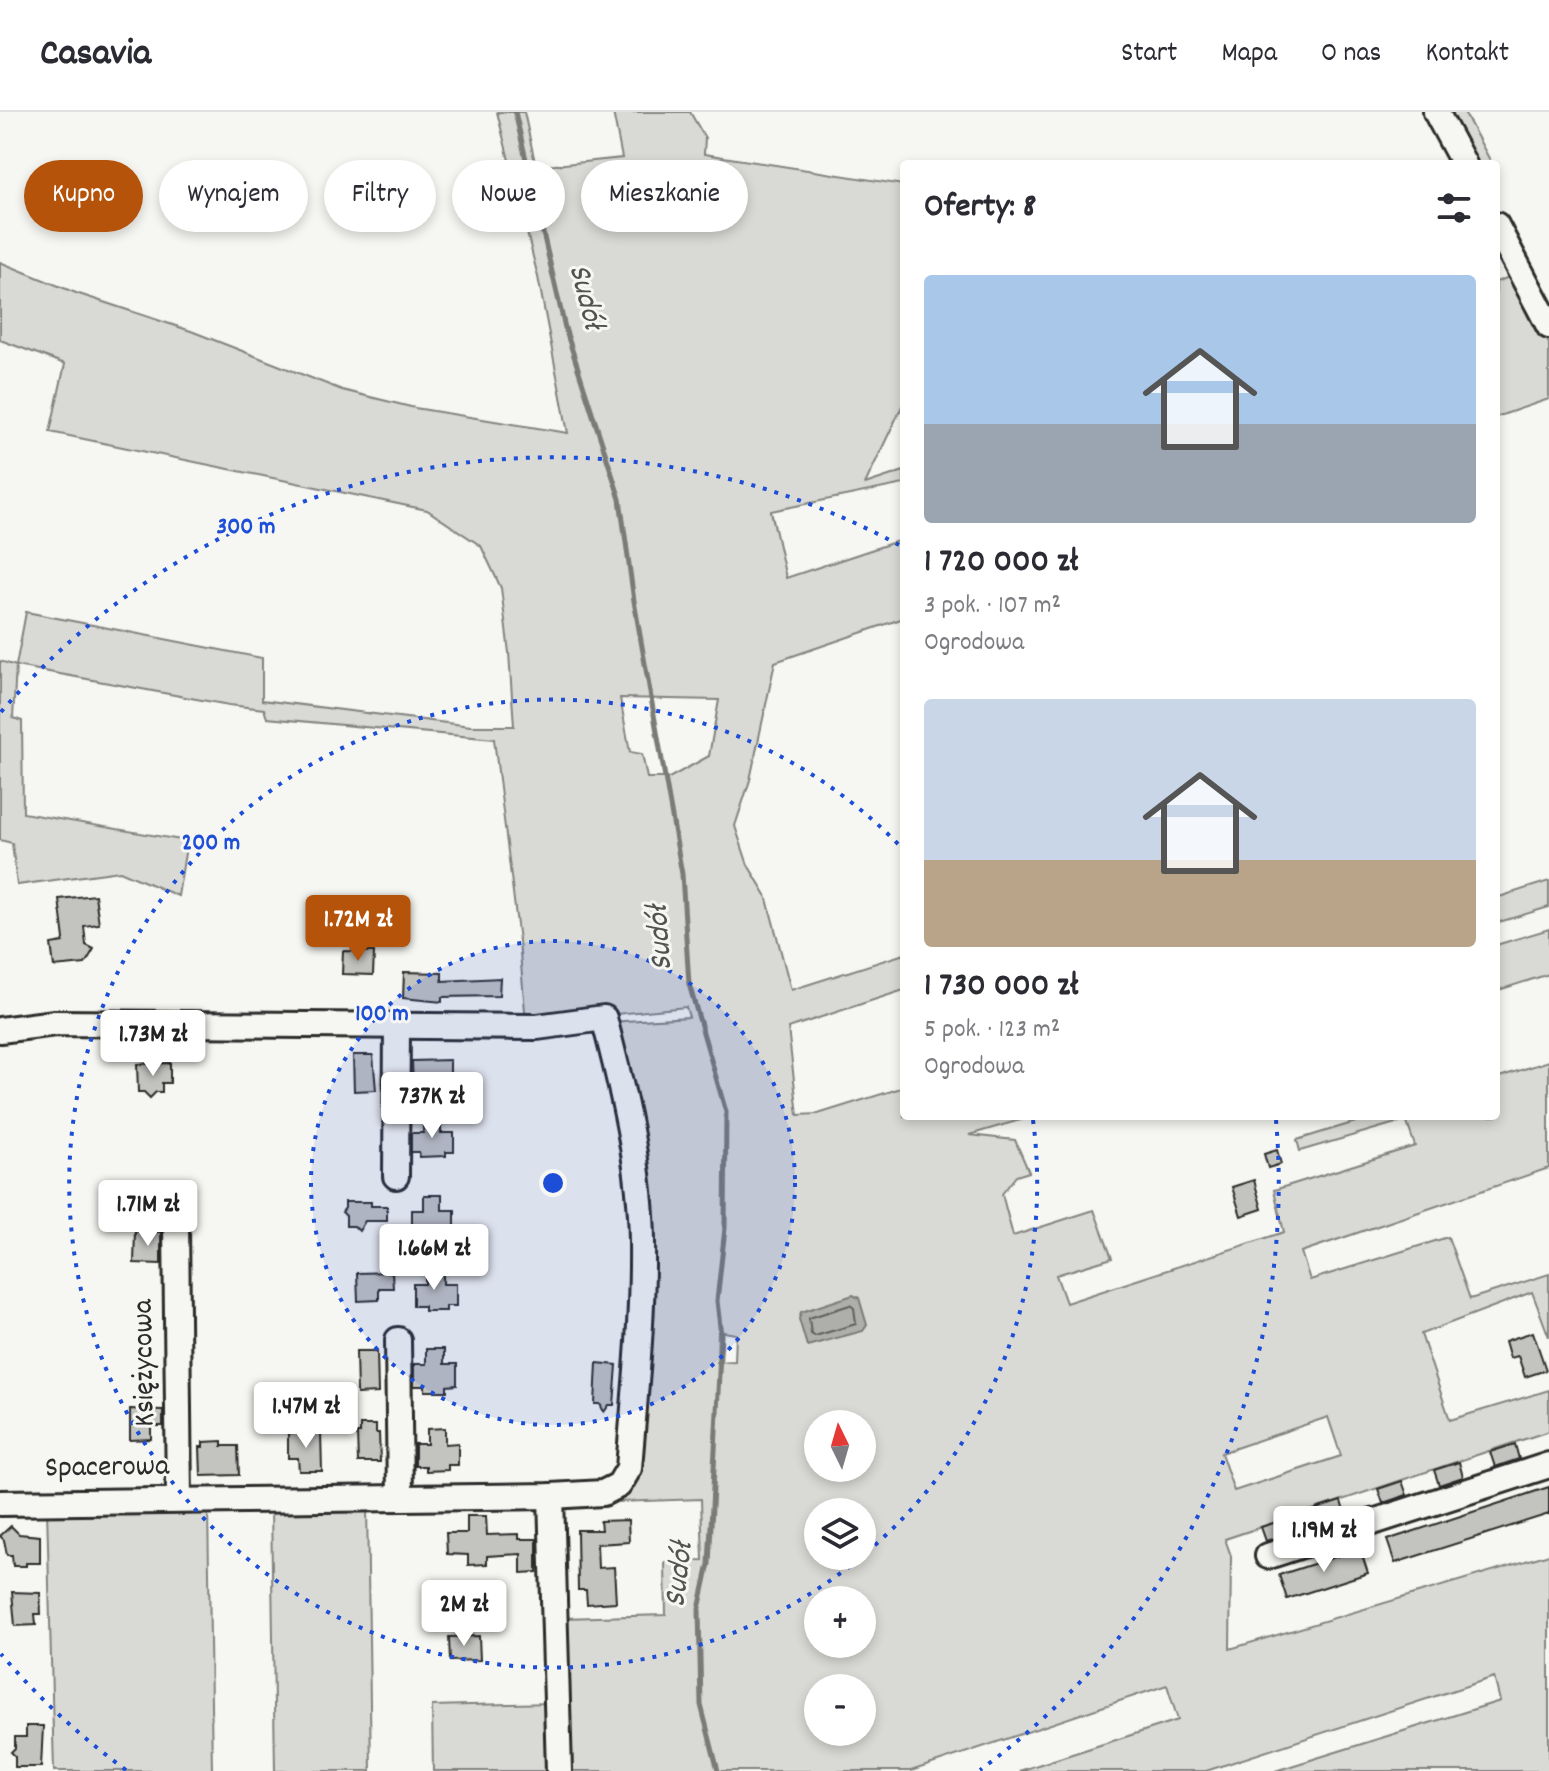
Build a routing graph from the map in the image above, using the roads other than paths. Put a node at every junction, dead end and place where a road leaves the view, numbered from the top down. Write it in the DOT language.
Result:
graph roads {
  1 [pos="1436,112"];
  2 [pos="1462,160"];
  3 [pos="1500,233"];
  4 [pos="1549,326"];
  5 [pos="397,1027"];
  6 [pos="0,1030"];
  7 [pos="396,1176"];
  8 [pos="176,1225"];
  9 [pos="398,1340"];
  10 [pos="1549,1465"];
  11 [pos="551,1496"];
  12 [pos="400,1497"];
  13 [pos="179,1500"];
  14 [pos="0,1503"];
  15 [pos="1268,1556"];
  16 [pos="559,1771"];
  1 -- 2 [label="street"];
  3 -- 4 [label="street"];
  5 -- 6 [label="street"];
  5 -- 7 [label="street"];
  5 -- 11 [label="street, Spacerowa"];
  8 -- 13 [label="street, Księżycowa"];
  9 -- 12 [label="street"];
  10 -- 15 [label="street"];
  11 -- 12 [label="street, Spacerowa"];
  11 -- 16 [label="street"];
  12 -- 13 [label="street, Spacerowa"];
  13 -- 14 [label="street, Spacerowa"];
}
